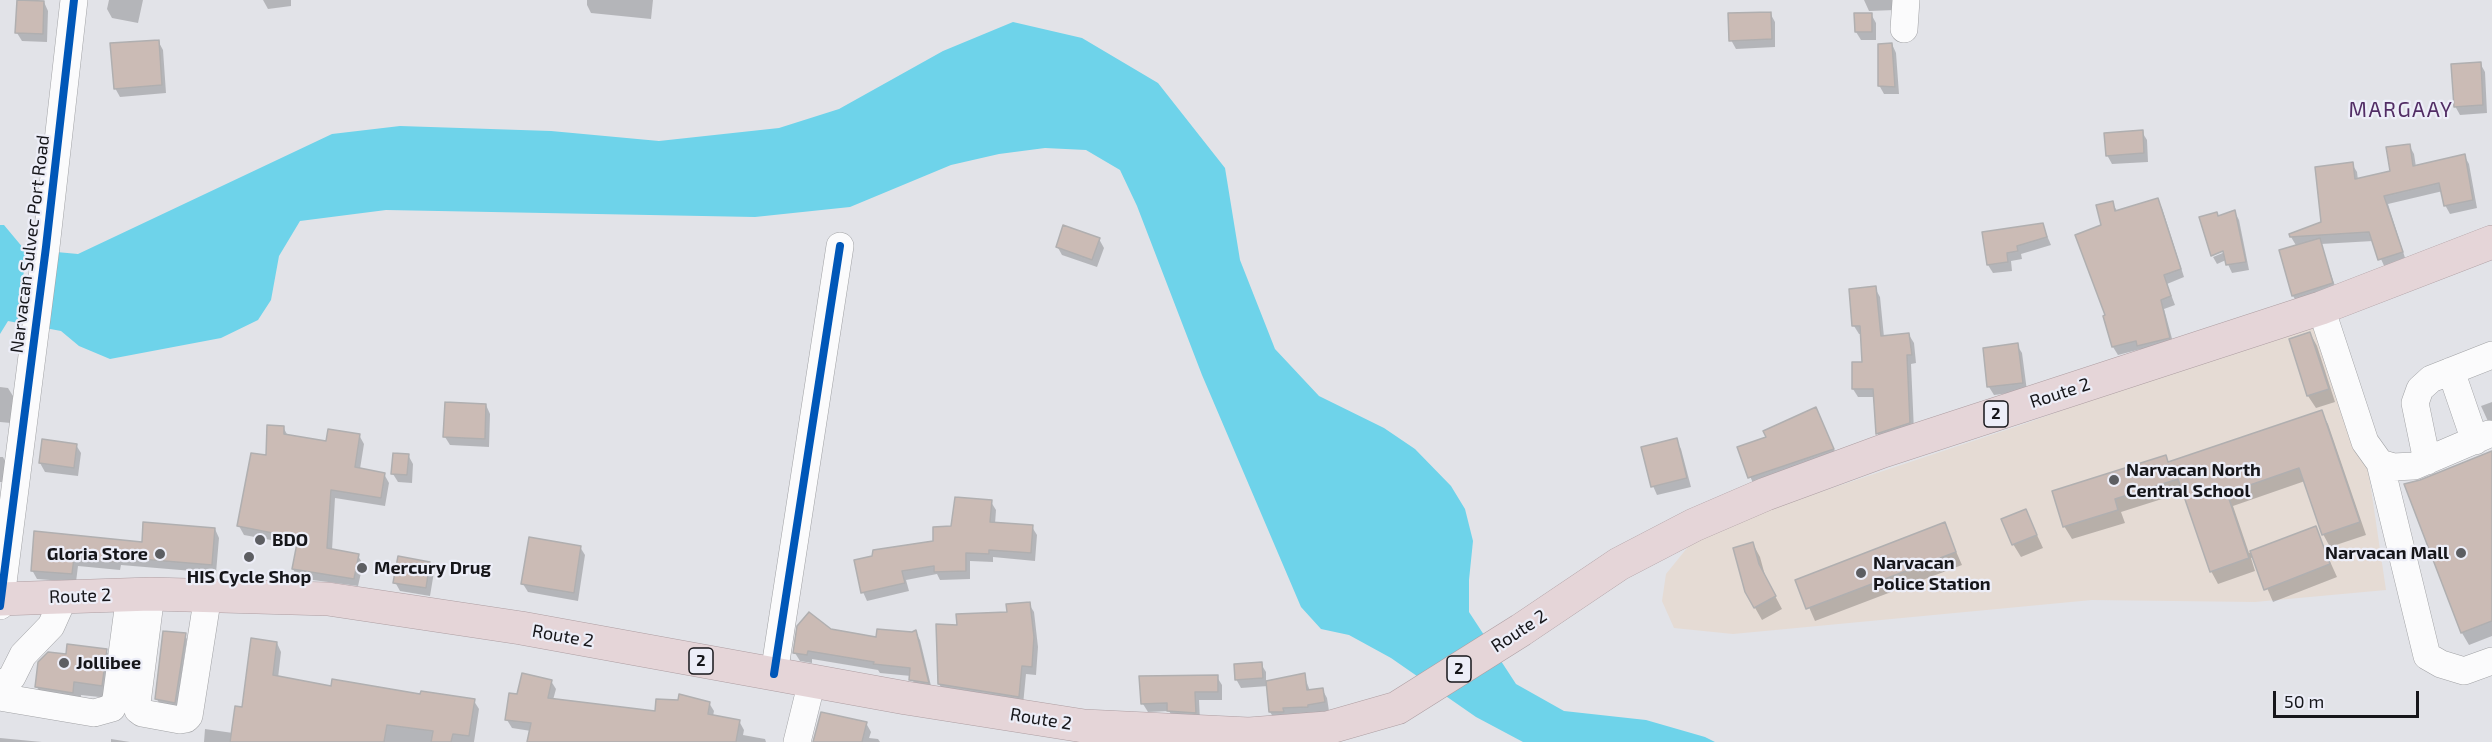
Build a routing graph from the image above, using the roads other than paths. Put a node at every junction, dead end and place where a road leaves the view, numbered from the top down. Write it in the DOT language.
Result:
graph roads {
  1 [pos="74,0"];
  2 [pos="1906,0"];
  3 [pos="1904,29"];
  4 [pos="2492,242"];
  5 [pos="840,246"];
  6 [pos="2321,308"];
  7 [pos="2492,355"];
  8 [pos="2451,371"];
  9 [pos="2427,461"];
  10 [pos="2380,463"];
  11 [pos="140,594"];
  12 [pos="208,595"];
  13 [pos="64,597"];
  14 [pos="0,601"];
  15 [pos="2492,661"];
  16 [pos="774,674"];
  17 [pos="812,681"];
  18 [pos="0,686"];
  19 [pos="0,697"];
  20 [pos="1241,738"];
  21 [pos="797,742"];
  1 -- 14 [label="street, Narvacan Sulvec Port Road"];
  2 -- 3 [label="street"];
  4 -- 6 [label="highway, Route 2 / 2"];
  5 -- 16 [label="street"];
  6 -- 10 [label="street"];
  6 -- 20 [label="highway, Route 2 / 2"];
  7 -- 8 [label="street"];
  8 -- 9 [label="street"];
  8 -- 9 [label="street"];
  9 -- 10 [label="street"];
  10 -- 15 [label="street"];
  11 -- 12 [label="highway, Route 2 / 2"];
  11 -- 12 [label="street"];
  11 -- 13 [label="highway, Route 2 / 2"];
  11 -- 19 [label="street"];
  12 -- 16 [label="highway, Route 2 / 2"];
  13 -- 14 [label="highway, Route 2 / 2"];
  13 -- 18 [label="street"];
  16 -- 17 [label="highway, Route 2 / 2"];
  17 -- 20 [label="highway, Route 2 / 2"];
  17 -- 21 [label="street"];
}
